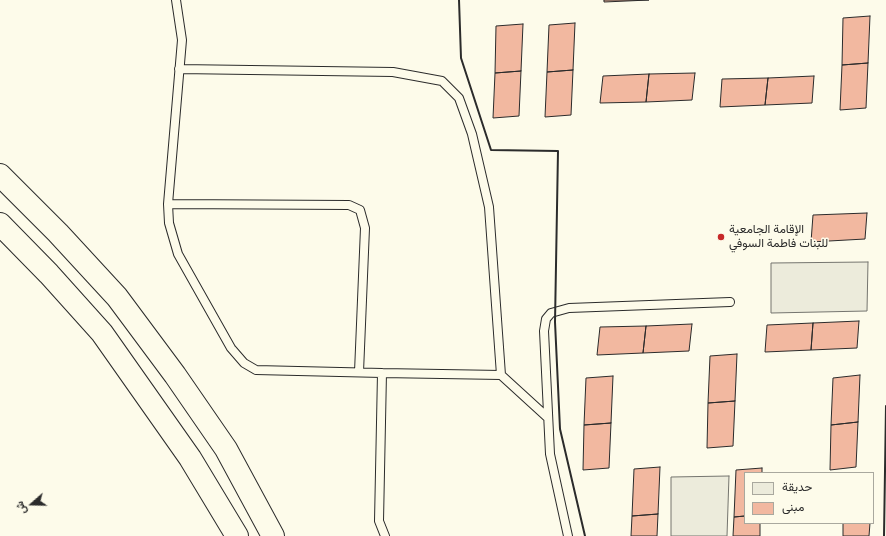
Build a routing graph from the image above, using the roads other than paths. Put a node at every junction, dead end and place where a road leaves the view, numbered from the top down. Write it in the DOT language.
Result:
graph roads {
  1 [pos="176,0"];
  2 [pos="179,69"];
  3 [pos="0,175"];
  4 [pos="168,204"];
  5 [pos="0,224"];
  6 [pos="730,302"];
  7 [pos="359,372"];
  8 [pos="382,373"];
  9 [pos="501,375"];
  10 [pos="547,417"];
  11 [pos="237,536"];
  12 [pos="273,536"];
  13 [pos="385,536"];
  14 [pos="568,536"];
  1 -- 2 [label="lane"];
  2 -- 4 [label="lane"];
  2 -- 9 [label="lane"];
  3 -- 12 [label="highway"];
  4 -- 7 [label="lane"];
  4 -- 7 [label="lane"];
  5 -- 11 [label="highway"];
  6 -- 10 [label="lane"];
  7 -- 8 [label="lane"];
  8 -- 9 [label="lane"];
  8 -- 13 [label="lane"];
  9 -- 10 [label="lane"];
  10 -- 14 [label="lane"];
}
